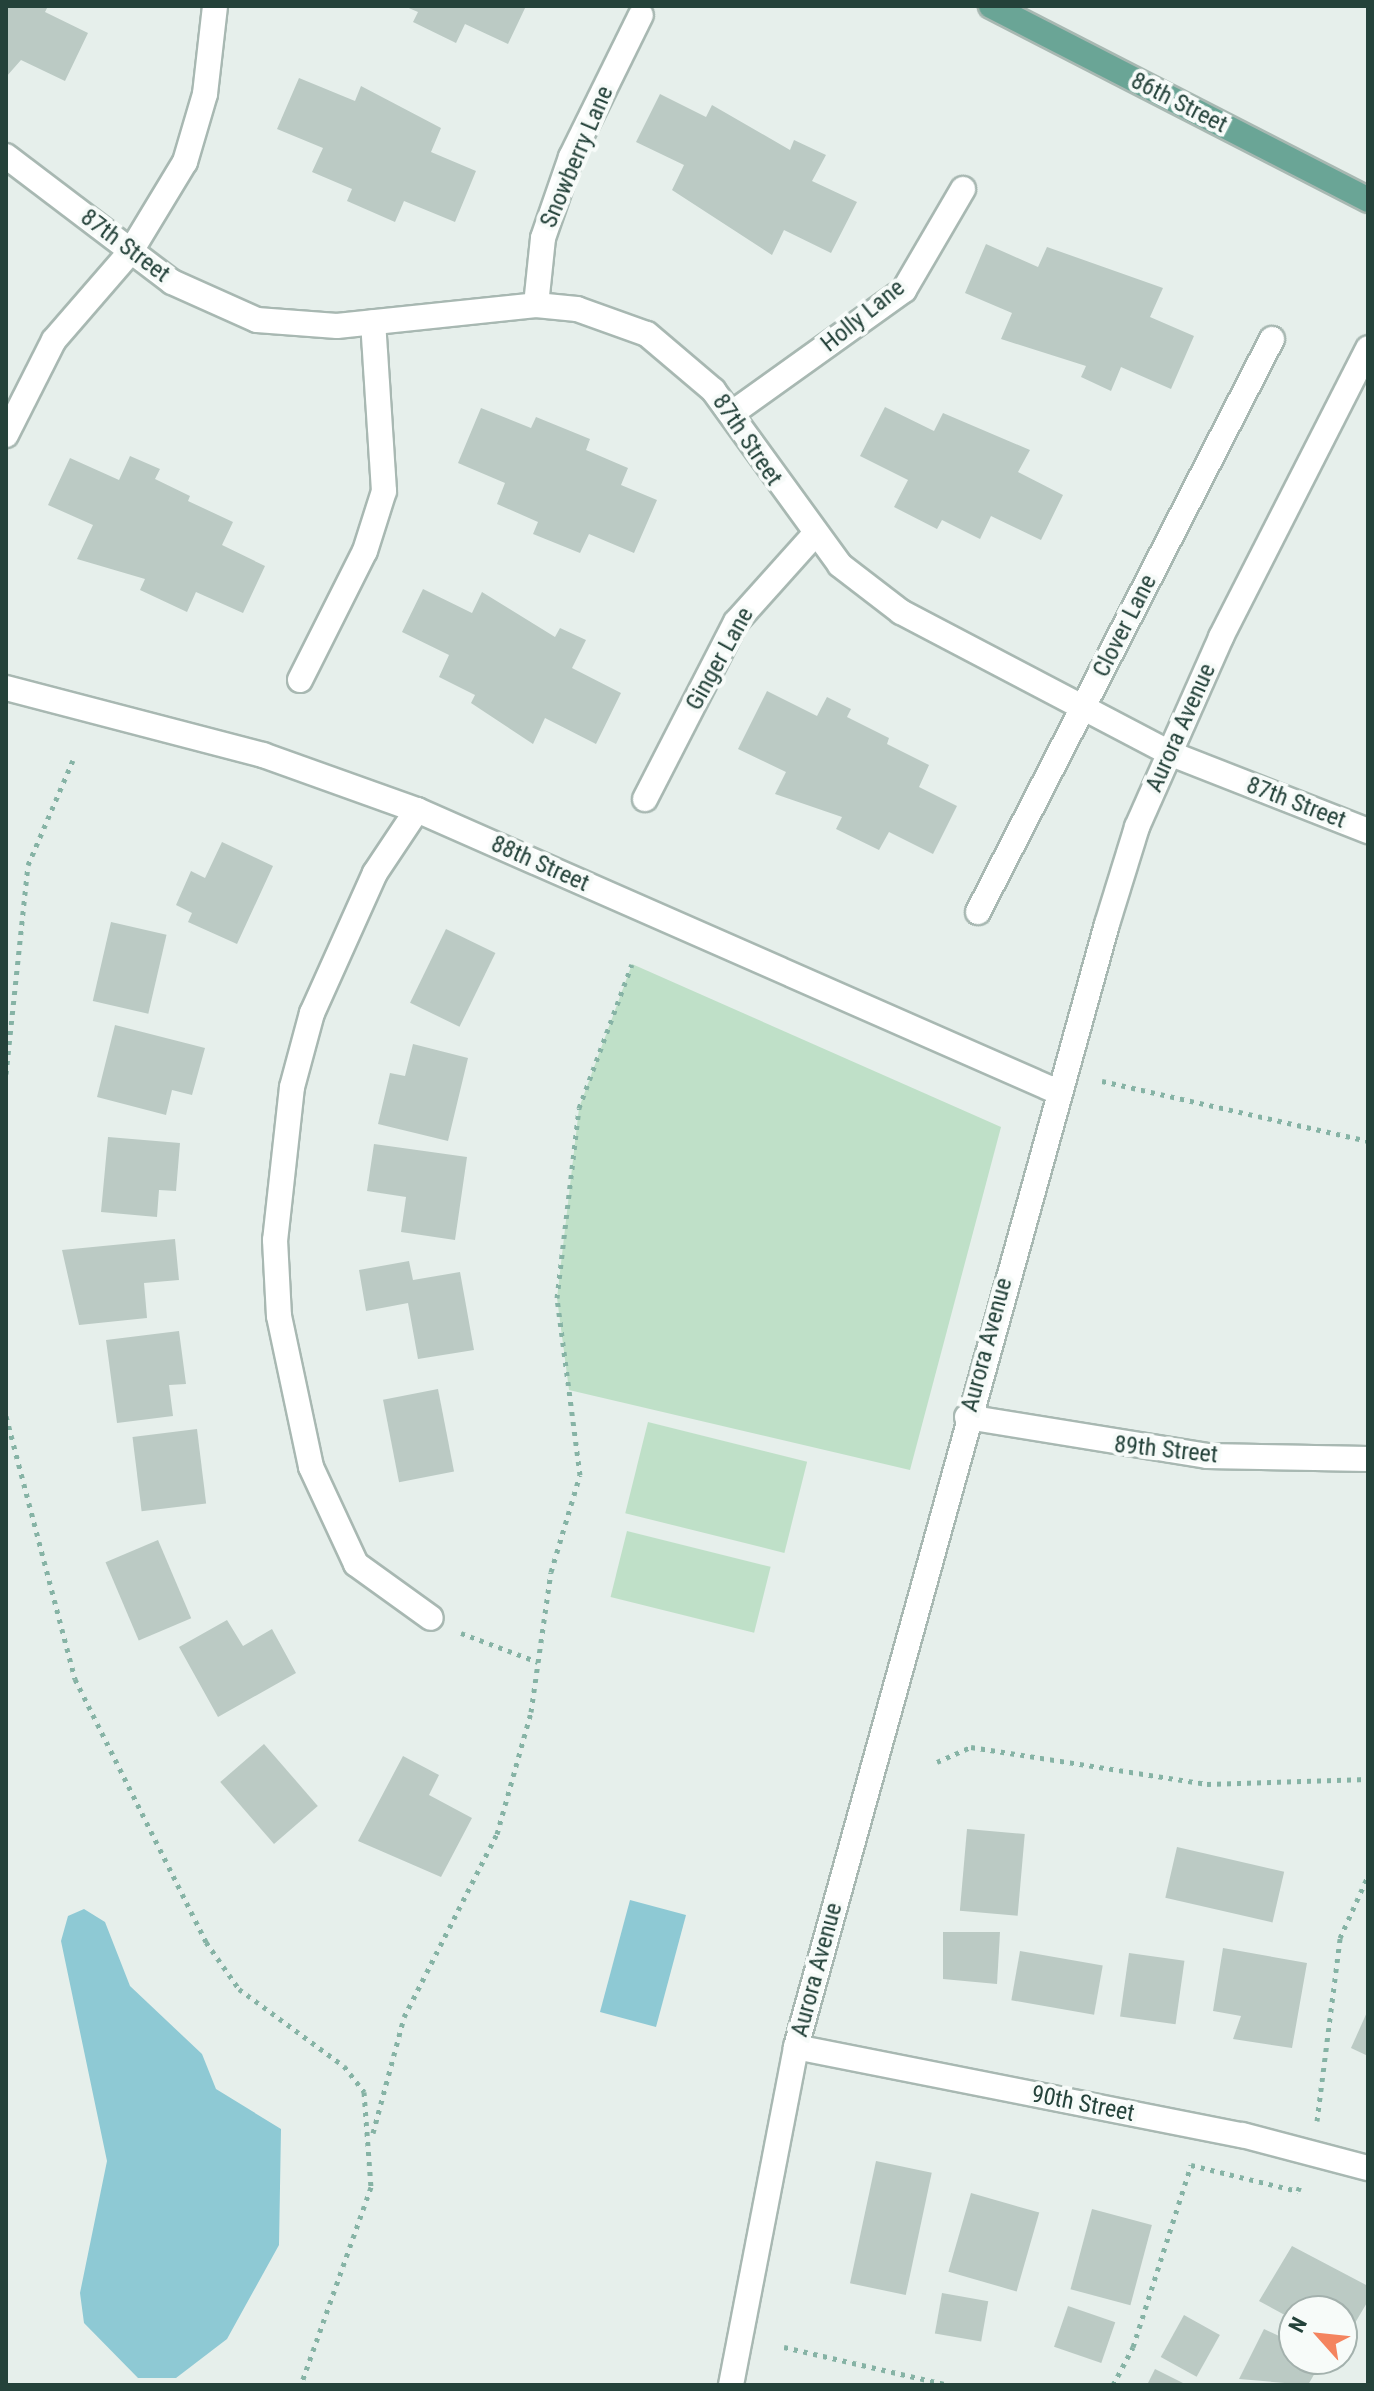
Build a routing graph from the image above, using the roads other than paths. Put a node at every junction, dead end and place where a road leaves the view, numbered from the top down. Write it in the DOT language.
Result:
graph roads {
  1 [pos="215,6"];
  2 [pos="991,6"];
  3 [pos="641,15"];
  4 [pos="6,156"];
  5 [pos="963,189"];
  6 [pos="1368,200"];
  7 [pos="131,251"];
  8 [pos="536,305"];
  9 [pos="373,322"];
  10 [pos="1272,339"];
  11 [pos="1368,348"];
  12 [pos="731,414"];
  13 [pos="6,435"];
  14 [pos="815,534"];
  15 [pos="300,680"];
  16 [pos="6,688"];
  17 [pos="1082,709"];
  18 [pos="1169,753"];
  19 [pos="645,799"];
  20 [pos="417,810"];
  21 [pos="1368,831"];
  22 [pos="978,912"];
  23 [pos="1056,1091"];
  24 [pos="967,1417"];
  25 [pos="1368,1459"];
  26 [pos="431,1618"];
  27 [pos="796,2047"];
  28 [pos="1368,2168"];
  29 [pos="731,2385"];
  1 -- 7 [label="street"];
  2 -- 6 [label="main road, 86th Street"];
  3 -- 8 [label="street, Snowberry Lane"];
  4 -- 7 [label="street, 87th Street"];
  5 -- 12 [label="street, Holly Lane"];
  7 -- 9 [label="street, 87th Street"];
  7 -- 13 [label="street"];
  8 -- 9 [label="street, 87th Street"];
  8 -- 12 [label="street, 87th Street"];
  9 -- 15 [label="street"];
  10 -- 17 [label="street, Clover Lane"];
  11 -- 18 [label="street, Aurora Avenue"];
  12 -- 14 [label="street, 87th Street"];
  14 -- 17 [label="street, 87th Street"];
  14 -- 19 [label="street, Ginger Lane"];
  16 -- 20 [label="street, 88th Street"];
  17 -- 18 [label="street, 87th Street"];
  17 -- 22 [label="street, Clover Lane"];
  18 -- 21 [label="street, 87th Street"];
  18 -- 23 [label="street, Aurora Avenue"];
  20 -- 23 [label="street, 88th Street"];
  20 -- 26 [label="street"];
  23 -- 24 [label="street, Aurora Avenue"];
  24 -- 25 [label="street, 89th Street"];
  24 -- 27 [label="street, Aurora Avenue"];
  27 -- 28 [label="street, 90th Street"];
  27 -- 29 [label="street, Aurora Avenue"];
}
